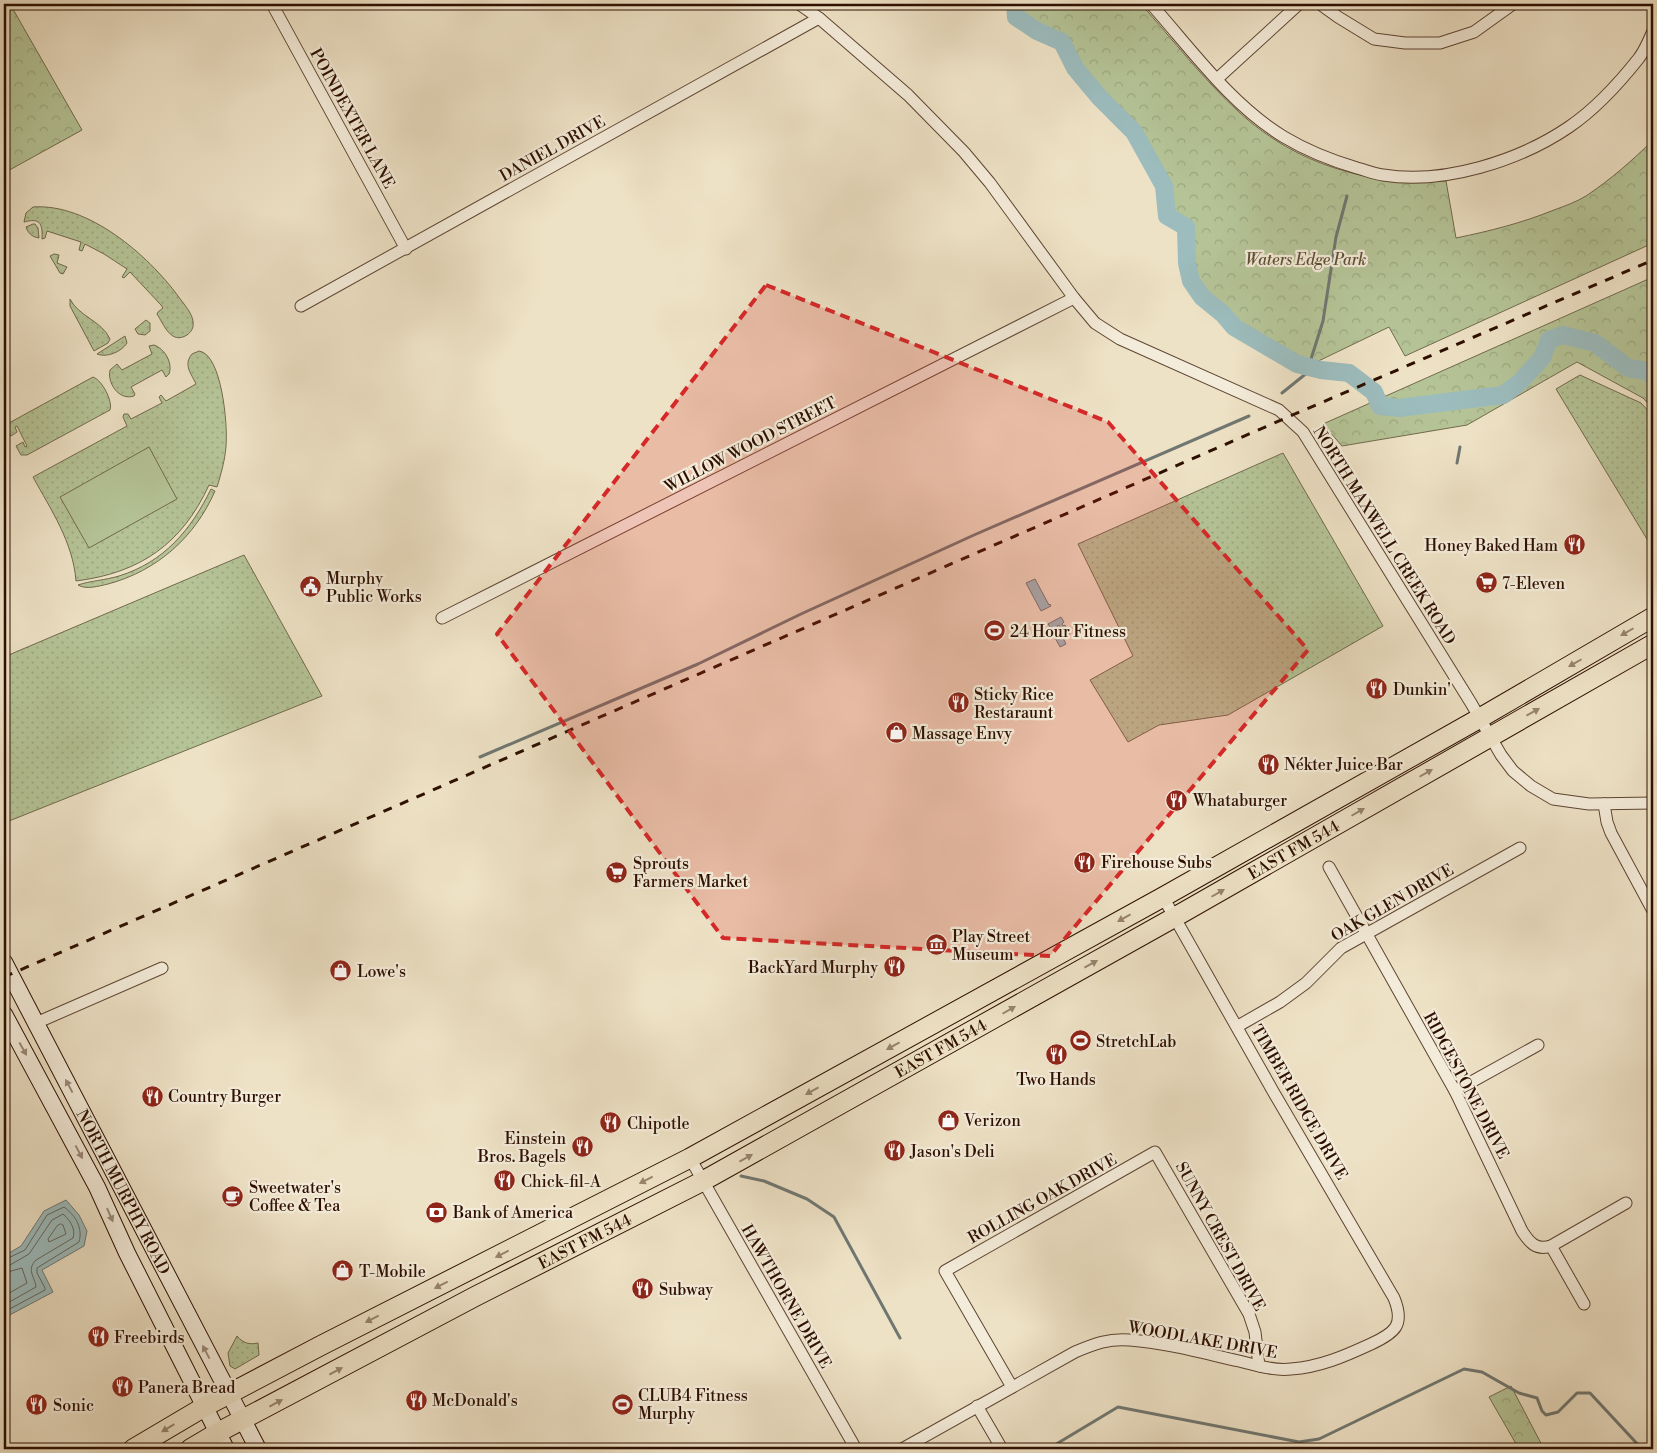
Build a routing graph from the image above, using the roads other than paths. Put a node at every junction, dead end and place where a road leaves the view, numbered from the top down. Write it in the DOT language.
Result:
graph roads {
  1 [pos="272,4"];
  2 [pos="799,4"];
  3 [pos="1151,4"];
  4 [pos="1299,4"];
  5 [pos="1320,4"];
  6 [pos="1513,4"];
  7 [pos="818,18"];
  8 [pos="1653,31"];
  9 [pos="1217,79"];
  10 [pos="406,249"];
  11 [pos="1074,298"];
  12 [pos="301,306"];
  13 [pos="1653,617"];
  14 [pos="442,618"];
  15 [pos="1653,644"];
  16 [pos="1480,718"];
  17 [pos="1491,736"];
  18 [pos="1653,803"];
  19 [pos="1604,804"];
  20 [pos="1520,848"];
  21 [pos="1329,867"];
  22 [pos="1163,896"];
  23 [pos="1653,911"];
  24 [pos="1175,917"];
  25 [pos="1366,934"];
  26 [pos="4,962"];
  27 [pos="162,968"];
  28 [pos="992,991"];
  29 [pos="4,1014"];
  30 [pos="36,1023"];
  31 [pos="1238,1026"];
  32 [pos="1538,1045"];
  33 [pos="888,1078"];
  34 [pos="1455,1091"];
  35 [pos="1155,1152"];
  36 [pos="690,1158"];
  37 [pos="108,1160"];
  38 [pos="89,1171"];
  39 [pos="703,1181"];
  40 [pos="1626,1203"];
  41 [pos="1551,1246"];
  42 [pos="416,1297"];
  43 [pos="1584,1304"];
  44 [pos="427,1322"];
  45 [pos="1396,1326"];
  46 [pos="1259,1366"];
  47 [pos="1012,1388"];
  48 [pos="229,1395"];
  49 [pos="977,1406"];
  50 [pos="204,1407"];
  51 [pos="242,1421"];
  52 [pos="222,1441"];
  53 [pos="133,1449"];
  54 [pos="190,1449"];
  55 [pos="258,1449"];
  56 [pos="856,1449"];
  57 [pos="902,1449"];
  58 [pos="1002,1449"];
  1 -- 10 [label="street, POINDEXTER LANE"];
  2 -- 7 [label="street, NORTH MAXWELL CREEK ROAD"];
  3 -- 9 [label="street"];
  4 -- 9 [label="street"];
  5 -- 6 [label="street"];
  7 -- 10 [label="street, DANIEL DRIVE"];
  7 -- 11 [label="street, NORTH MAXWELL CREEK ROAD"];
  8 -- 9 [label="street"];
  10 -- 12 [label="street, DANIEL DRIVE"];
  11 -- 14 [label="street, WILLOW WOOD STREET"];
  11 -- 16 [label="street, NORTH MAXWELL CREEK ROAD"];
  13 -- 16 [label="main road, EAST FM 544, one-way"];
  17 -- 15 [label="main road, EAST FM 544, one-way"];
  16 -- 17 [label="street, NORTH MAXWELL CREEK ROAD"];
  16 -- 22 [label="main road, EAST FM 544"];
  17 -- 19 [label="street, NORTH MAXWELL CREEK ROAD"];
  24 -- 17 [label="main road, EAST FM 544, one-way"];
  18 -- 19 [label="street, NORTH MAXWELL CREEK ROAD"];
  19 -- 23 [label="street"];
  20 -- 25 [label="street, OAK GLEN DRIVE"];
  21 -- 25 [label="street, RIDGESTONE DRIVE"];
  22 -- 24 [label="street, TIMBER RIDGE DRIVE"];
  22 -- 28 [label="main road, EAST FM 544, one-way"];
  24 -- 31 [label="street, TIMBER RIDGE DRIVE"];
  33 -- 24 [label="main road, EAST FM 544, one-way"];
  25 -- 31 [label="street, OAK GLEN DRIVE"];
  25 -- 34 [label="street, RIDGESTONE DRIVE"];
  26 -- 30 [label="main road, NORTH MURPHY ROAD"];
  27 -- 30 [label="street"];
  28 -- 33 [label="main road"];
  28 -- 36 [label="main road, EAST FM 544, one-way"];
  29 -- 38 [label="main road, NORTH MURPHY ROAD, one-way"];
  37 -- 30 [label="main road, NORTH MURPHY ROAD, one-way"];
  31 -- 45 [label="street, TIMBER RIDGE DRIVE"];
  32 -- 34 [label="street"];
  39 -- 33 [label="main road, EAST FM 544, one-way"];
  34 -- 41 [label="street, RIDGESTONE DRIVE"];
  35 -- 46 [label="street, SUNNY CREST DRIVE"];
  35 -- 47 [label="street, ROLLING OAK DRIVE"];
  36 -- 39 [label="street, HAWTHORNE DRIVE"];
  36 -- 42 [label="main road, EAST FM 544, one-way"];
  37 -- 38 [label="main road"];
  48 -- 37 [label="main road, NORTH MURPHY ROAD, one-way"];
  38 -- 50 [label="main road, NORTH MURPHY ROAD, one-way"];
  39 -- 44 [label="main road, EAST FM 544"];
  39 -- 56 [label="street, HAWTHORNE DRIVE"];
  40 -- 41 [label="street"];
  41 -- 43 [label="street"];
  42 -- 44 [label="main road"];
  42 -- 48 [label="main road, EAST FM 544, one-way"];
  51 -- 44 [label="main road, EAST FM 544, one-way"];
  45 -- 46 [label="street, WOODLAKE DRIVE"];
  46 -- 47 [label="street, WOODLAKE DRIVE"];
  47 -- 49 [label="street, WOODLAKE DRIVE"];
  48 -- 50 [label="main road, EAST FM 544"];
  48 -- 51 [label="main road, NORTH MURPHY ROAD"];
  49 -- 57 [label="street, WOODLAKE DRIVE"];
  49 -- 58 [label="street"];
  50 -- 52 [label="main road, NORTH MURPHY ROAD"];
  50 -- 53 [label="main road, EAST FM 544, one-way"];
  51 -- 52 [label="main road, EAST FM 544"];
  51 -- 55 [label="main road, NORTH MURPHY ROAD"];
  52 -- 54 [label="main road, EAST FM 544"];
}
